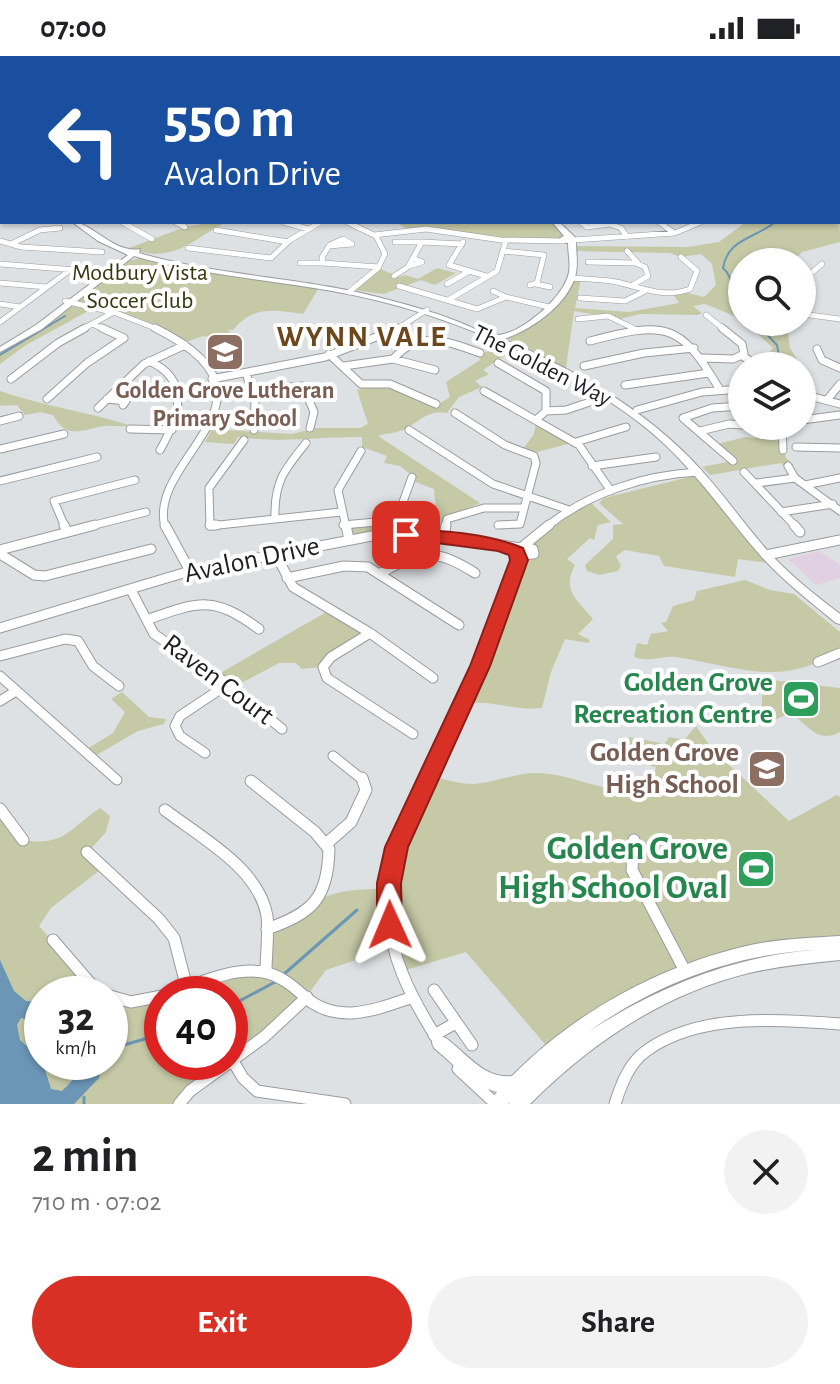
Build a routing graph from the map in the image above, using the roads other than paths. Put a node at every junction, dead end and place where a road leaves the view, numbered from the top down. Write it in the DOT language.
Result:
graph roads {
  1 [pos="78,224"];
  2 [pos="86,224"];
  3 [pos="126,224"];
  4 [pos="179,224"];
  5 [pos="290,224"];
  6 [pos="318,224"];
  7 [pos="351,224"];
  8 [pos="556,224"];
  9 [pos="581,224"];
  10 [pos="601,224"];
  11 [pos="609,224"];
  12 [pos="662,224"];
  13 [pos="696,224"];
  14 [pos="185,227"];
  15 [pos="60,228"];
  16 [pos="309,229"];
  17 [pos="216,230"];
  18 [pos="675,233"];
  19 [pos="374,235"];
  20 [pos="470,235"];
  21 [pos="627,237"];
  22 [pos="152,239"];
  23 [pos="506,240"];
  24 [pos="568,240"];
  25 [pos="0,241"];
  26 [pos="288,242"];
  27 [pos="395,242"];
  28 [pos="422,242"];
  29 [pos="13,243"];
  30 [pos="462,244"];
  31 [pos="329,246"];
  32 [pos="351,246"];
  33 [pos="188,248"];
  34 [pos="357,251"];
  35 [pos="503,251"];
  36 [pos="627,251"];
  37 [pos="102,252"];
  38 [pos="133,252"];
  39 [pos="681,257"];
  40 [pos="153,259"];
  41 [pos="588,262"];
  42 [pos="120,263"];
  43 [pos="300,263"];
  44 [pos="323,263"];
  45 [pos="638,263"];
  46 [pos="0,264"];
  47 [pos="822,264"];
  48 [pos="379,267"];
  49 [pos="816,269"];
  50 [pos="70,270"];
  51 [pos="88,271"];
  52 [pos="468,272"];
  53 [pos="394,276"];
  54 [pos="486,276"];
  55 [pos="571,278"];
  56 [pos="0,283"];
  57 [pos="447,284"];
  58 [pos="399,286"];
  59 [pos="631,286"];
  60 [pos="48,287"];
  61 [pos="550,287"];
  62 [pos="351,291"];
  63 [pos="493,291"];
  64 [pos="645,291"];
  65 [pos="506,297"];
  66 [pos="580,298"];
  67 [pos="448,300"];
  68 [pos="68,302"];
  69 [pos="0,304"];
  70 [pos="20,307"];
  71 [pos="549,307"];
  72 [pos="425,311"];
  73 [pos="114,312"];
  74 [pos="706,315"];
  75 [pos="816,316"];
  76 [pos="578,319"];
  77 [pos="840,319"];
  78 [pos="0,322"];
  79 [pos="92,324"];
  80 [pos="636,330"];
  81 [pos="504,340"];
  82 [pos="590,341"];
  83 [pos="185,345"];
  84 [pos="0,347"];
  85 [pos="694,348"];
  86 [pos="817,349"];
  87 [pos="742,352"];
  88 [pos="480,353"];
  89 [pos="329,354"];
  90 [pos="728,357"];
  91 [pos="702,358"];
  92 [pos="393,359"];
  93 [pos="149,361"];
  94 [pos="498,363"];
  95 [pos="344,366"];
  96 [pos="584,366"];
  97 [pos="840,368"];
  98 [pos="435,370"];
  99 [pos="246,373"];
  100 [pos="709,373"];
  101 [pos="11,379"];
  102 [pos="212,379"];
  103 [pos="625,385"];
  104 [pos="839,386"];
  105 [pos="253,390"];
  106 [pos="720,390"];
  107 [pos="728,390"];
  108 [pos="484,391"];
  109 [pos="816,397"];
  110 [pos="47,399"];
  111 [pos="107,399"];
  112 [pos="827,400"];
  113 [pos="590,402"];
  114 [pos="436,404"];
  115 [pos="840,404"];
  116 [pos="123,405"];
  117 [pos="728,407"];
  118 [pos="98,408"];
  119 [pos="546,411"];
  120 [pos="633,411"];
  121 [pos="455,413"];
  122 [pos="840,415"];
  123 [pos="19,416"];
  124 [pos="816,418"];
  125 [pos="537,419"];
  126 [pos="0,421"];
  127 [pos="728,424"];
  128 [pos="626,427"];
  129 [pos="310,428"];
  130 [pos="130,429"];
  131 [pos="172,430"];
  132 [pos="254,430"];
  133 [pos="409,430"];
  134 [pos="700,431"];
  135 [pos="64,434"];
  136 [pos="244,440"];
  137 [pos="783,440"];
  138 [pos="576,442"];
  139 [pos="306,443"];
  140 [pos="784,447"];
  141 [pos="796,447"];
  142 [pos="840,448"];
  143 [pos="0,449"];
  144 [pos="160,450"];
  145 [pos="361,451"];
  146 [pos="97,457"];
  147 [pos="656,457"];
  148 [pos="733,461"];
  149 [pos="592,466"];
  150 [pos="788,466"];
  151 [pos="699,468"];
  152 [pos="744,472"];
  153 [pos="682,473"];
  154 [pos="412,477"];
  155 [pos="840,478"];
  156 [pos="659,479"];
  157 [pos="135,480"];
  158 [pos="0,481"];
  159 [pos="799,481"];
  160 [pos="757,483"];
  161 [pos="611,491"];
  162 [pos="527,496"];
  163 [pos="833,504"];
  164 [pos="523,508"];
  165 [pos="569,510"];
  166 [pos="840,511"];
  167 [pos="146,512"];
  168 [pos="341,512"];
  169 [pos="781,512"];
  170 [pos="275,518"];
  171 [pos="343,525"];
  172 [pos="498,525"];
  173 [pos="67,532"];
  174 [pos="800,532"];
  175 [pos="444,536"];
  176 [pos="349,540"];
  177 [pos="840,540"];
  178 [pos="151,549"];
  179 [pos="0,552"];
  180 [pos="275,553"];
  181 [pos="522,553"];
  182 [pos="770,554"];
  183 [pos="190,571"];
  184 [pos="381,573"];
  185 [pos="475,573"];
  186 [pos="287,578"];
  187 [pos="131,590"];
  188 [pos="840,612"];
  189 [pos="149,619"];
  190 [pos="840,620"];
  191 [pos="459,625"];
  192 [pos="2,627"];
  193 [pos="259,629"];
  194 [pos="370,633"];
  195 [pos="837,653"];
  196 [pos="0,656"];
  197 [pos="818,662"];
  198 [pos="0,676"];
  199 [pos="433,678"];
  200 [pos="228,684"];
  201 [pos="119,686"];
  202 [pos="16,691"];
  203 [pos="0,701"];
  204 [pos="282,729"];
  205 [pos="413,734"];
  206 [pos="205,753"];
  207 [pos="333,756"];
  208 [pos="117,780"];
  209 [pos="251,781"];
  210 [pos="0,809"];
  211 [pos="165,810"];
  212 [pos="23,840"];
  213 [pos="634,840"];
  214 [pos="326,844"];
  215 [pos="87,852"];
  216 [pos="267,929"];
  217 [pos="53,940"];
  218 [pos="840,942"];
  219 [pos="840,954"];
  220 [pos="84,976"];
  221 [pos="184,976"];
  222 [pos="228,976"];
  223 [pos="275,976"];
  224 [pos="689,977"];
  225 [pos="434,990"];
  226 [pos="307,997"];
  227 [pos="410,998"];
  228 [pos="454,1024"];
  229 [pos="840,1024"];
  230 [pos="437,1039"];
  231 [pos="472,1045"];
  232 [pos="248,1049"];
  233 [pos="479,1077"];
  234 [pos="206,1080"];
  235 [pos="245,1080"];
  236 [pos="514,1084"];
  237 [pos="281,1099"];
  238 [pos="504,1103"];
  239 [pos="179,1104"];
  240 [pos="345,1104"];
  241 [pos="615,1104"];
  1 -- 38 [label="main road, The Golden Way"];
  2 -- 38 [label="main road, The Golden Way"];
  3 -- 22 [label="street"];
  4 -- 14 [label="street"];
  5 -- 16 [label="street"];
  6 -- 16 [label="street"];
  7 -- 19 [label="street"];
  8 -- 24 [label="main road"];
  9 -- 10 [label="street"];
  11 -- 21 [label="street"];
  12 -- 18 [label="street"];
  13 -- 18 [label="street"];
  15 -- 29 [label="street"];
  16 -- 26 [label="street"];
  17 -- 26 [label="street"];
  18 -- 21 [label="street"];
  19 -- 20 [label="street"];
  19 -- 48 [label="street"];
  20 -- 23 [label="street"];
  20 -- 30 [label="street"];
  21 -- 24 [label="street"];
  23 -- 24 [label="street"];
  23 -- 35 [label="street"];
  24 -- 55 [label="main road"];
  25 -- 29 [label="street"];
  26 -- 33 [label="street"];
  27 -- 28 [label="street"];
  28 -- 30 [label="street"];
  28 -- 53 [label="street"];
  29 -- 37 [label="street"];
  30 -- 52 [label="street"];
  31 -- 32 [label="street"];
  31 -- 32 [label="street"];
  31 -- 44 [label="street"];
  32 -- 34 [label="street"];
  35 -- 54 [label="street"];
  35 -- 61 [label="street"];
  36 -- 45 [label="street"];
  38 -- 40 [label="main road, The Golden Way"];
  38 -- 42 [label="main road"];
  38 -- 62 [label="main road, The Golden Way"];
  39 -- 64 [label="street"];
  40 -- 42 [label="main road"];
  40 -- 62 [label="main road, The Golden Way"];
  41 -- 45 [label="street"];
  42 -- 68 [label="main road"];
  43 -- 44 [label="street"];
  44 -- 48 [label="street"];
  45 -- 59 [label="street"];
  46 -- 50 [label="street"];
  47 -- 49 [label="street"];
  48 -- 62 [label="street"];
  50 -- 51 [label="street"];
  50 -- 60 [label="street"];
  52 -- 54 [label="street"];
  52 -- 57 [label="street"];
  54 -- 67 [label="street"];
  55 -- 59 [label="street"];
  55 -- 71 [label="main road"];
  56 -- 60 [label="street"];
  58 -- 67 [label="street"];
  59 -- 64 [label="street"];
  60 -- 70 [label="street"];
  62 -- 72 [label="main road, The Golden Way"];
  63 -- 65 [label="street"];
  64 -- 66 [label="street"];
  65 -- 67 [label="street"];
  65 -- 71 [label="street"];
  68 -- 73 [label="street"];
  68 -- 84 [label="main road"];
  69 -- 70 [label="street"];
  70 -- 78 [label="street"];
  71 -- 81 [label="main road"];
  72 -- 81 [label="main road, The Golden Way"];
  72 -- 81 [label="main road, The Golden Way"];
  72 -- 89 [label="street"];
  73 -- 79 [label="street"];
  73 -- 83 [label="street"];
  74 -- 87 [label="street"];
  75 -- 77 [label="street"];
  76 -- 80 [label="street"];
  79 -- 101 [label="street"];
  79 -- 110 [label="street"];
  80 -- 82 [label="street"];
  80 -- 85 [label="street"];
  81 -- 120 [label="main road, The Golden Way"];
  83 -- 93 [label="street"];
  83 -- 102 [label="street"];
  85 -- 91 [label="street"];
  85 -- 96 [label="street"];
  86 -- 97 [label="street"];
  88 -- 92 [label="street"];
  89 -- 95 [label="street"];
  89 -- 99 [label="street"];
  90 -- 91 [label="street"];
  91 -- 100 [label="street"];
  92 -- 95 [label="street"];
  92 -- 98 [label="street"];
  93 -- 111 [label="street"];
  93 -- 131 [label="street"];
  94 -- 119 [label="street"];
  95 -- 114 [label="street"];
  99 -- 102 [label="street"];
  99 -- 105 [label="street"];
  100 -- 103 [label="street"];
  100 -- 106 [label="street"];
  102 -- 183 [label="street"];
  104 -- 112 [label="street"];
  105 -- 129 [label="street"];
  105 -- 132 [label="street"];
  106 -- 107 [label="street"];
  106 -- 120 [label="street"];
  108 -- 125 [label="street"];
  109 -- 112 [label="street"];
  111 -- 116 [label="street"];
  111 -- 118 [label="street"];
  112 -- 115 [label="street"];
  113 -- 119 [label="street"];
  117 -- 134 [label="street"];
  119 -- 125 [label="street"];
  120 -- 151 [label="main road, The Golden Way"];
  121 -- 162 [label="street"];
  122 -- 124 [label="street"];
  123 -- 126 [label="street"];
  125 -- 138 [label="street"];
  127 -- 134 [label="street"];
  128 -- 138 [label="street"];
  130 -- 131 [label="street"];
  131 -- 144 [label="street"];
  133 -- 162 [label="street"];
  134 -- 148 [label="street"];
  135 -- 143 [label="street"];
  136 -- 170 [label="street"];
  137 -- 140 [label="street"];
  138 -- 149 [label="street"];
  139 -- 170 [label="street"];
  141 -- 142 [label="street"];
  145 -- 168 [label="street"];
  146 -- 158 [label="street"];
  147 -- 149 [label="street"];
  149 -- 161 [label="street"];
  150 -- 159 [label="street"];
  151 -- 153 [label="main road"];
  151 -- 156 [label="street"];
  151 -- 182 [label="main road, The Golden Way"];
  152 -- 160 [label="street"];
  153 -- 156 [label="street"];
  154 -- 171 [label="street"];
  155 -- 159 [label="street"];
  156 -- 161 [label="street"];
  157 -- 173 [label="street"];
  159 -- 160 [label="street"];
  159 -- 163 [label="street"];
  160 -- 169 [label="street"];
  161 -- 165 [label="street"];
  162 -- 164 [label="street"];
  162 -- 165 [label="street"];
  163 -- 166 [label="street"];
  163 -- 169 [label="street"];
  164 -- 172 [label="street"];
  164 -- 175 [label="street"];
  165 -- 181 [label="street"];
  167 -- 173 [label="street"];
  168 -- 170 [label="street"];
  168 -- 171 [label="street"];
  169 -- 174 [label="street"];
  171 -- 176 [label="street"];
  173 -- 179 [label="street"];
  175 -- 176 [label="street, Avalon Drive"];
  175 -- 181 [label="street, Avalon Drive"];
  176 -- 180 [label="street, Avalon Drive"];
  177 -- 182 [label="street"];
  178 -- 179 [label="street"];
  180 -- 183 [label="street, Avalon Drive"];
  180 -- 186 [label="street"];
  181 -- 227 [label="street"];
  182 -- 188 [label="main road, The Golden Way"];
  182 -- 190 [label="main road, The Golden Way"];
  183 -- 187 [label="street, Avalon Drive"];
  184 -- 185 [label="street"];
  184 -- 186 [label="street"];
  184 -- 191 [label="street"];
  186 -- 194 [label="street"];
  187 -- 189 [label="street, Raven Court"];
  187 -- 192 [label="street, Avalon Drive"];
  189 -- 193 [label="street"];
  189 -- 200 [label="street, Raven Court"];
  194 -- 199 [label="street"];
  194 -- 205 [label="street"];
  195 -- 197 [label="street"];
  196 -- 201 [label="street"];
  198 -- 202 [label="street"];
  200 -- 204 [label="street, Raven Court"];
  200 -- 206 [label="street"];
  202 -- 203 [label="street"];
  202 -- 208 [label="street"];
  207 -- 214 [label="street"];
  209 -- 214 [label="street"];
  210 -- 212 [label="street"];
  211 -- 216 [label="street"];
  213 -- 224 [label="street"];
  214 -- 216 [label="street"];
  215 -- 221 [label="street"];
  216 -- 223 [label="street"];
  217 -- 220 [label="street"];
  218 -- 224 [label="main road"];
  219 -- 224 [label="main road"];
  222 -- 223 [label="street"];
  223 -- 226 [label="street"];
  224 -- 236 [label="main road"];
  224 -- 238 [label="main road"];
  225 -- 228 [label="street"];
  226 -- 227 [label="street"];
  226 -- 232 [label="street"];
  227 -- 230 [label="street"];
  228 -- 230 [label="street"];
  228 -- 231 [label="street"];
  229 -- 241 [label="street"];
  230 -- 233 [label="main road"];
  230 -- 238 [label="street"];
  233 -- 236 [label="main road"];
  233 -- 238 [label="street"];
  234 -- 239 [label="street"];
  235 -- 237 [label="street"];
  236 -- 238 [label="main road"];
  237 -- 240 [label="street"];
}
